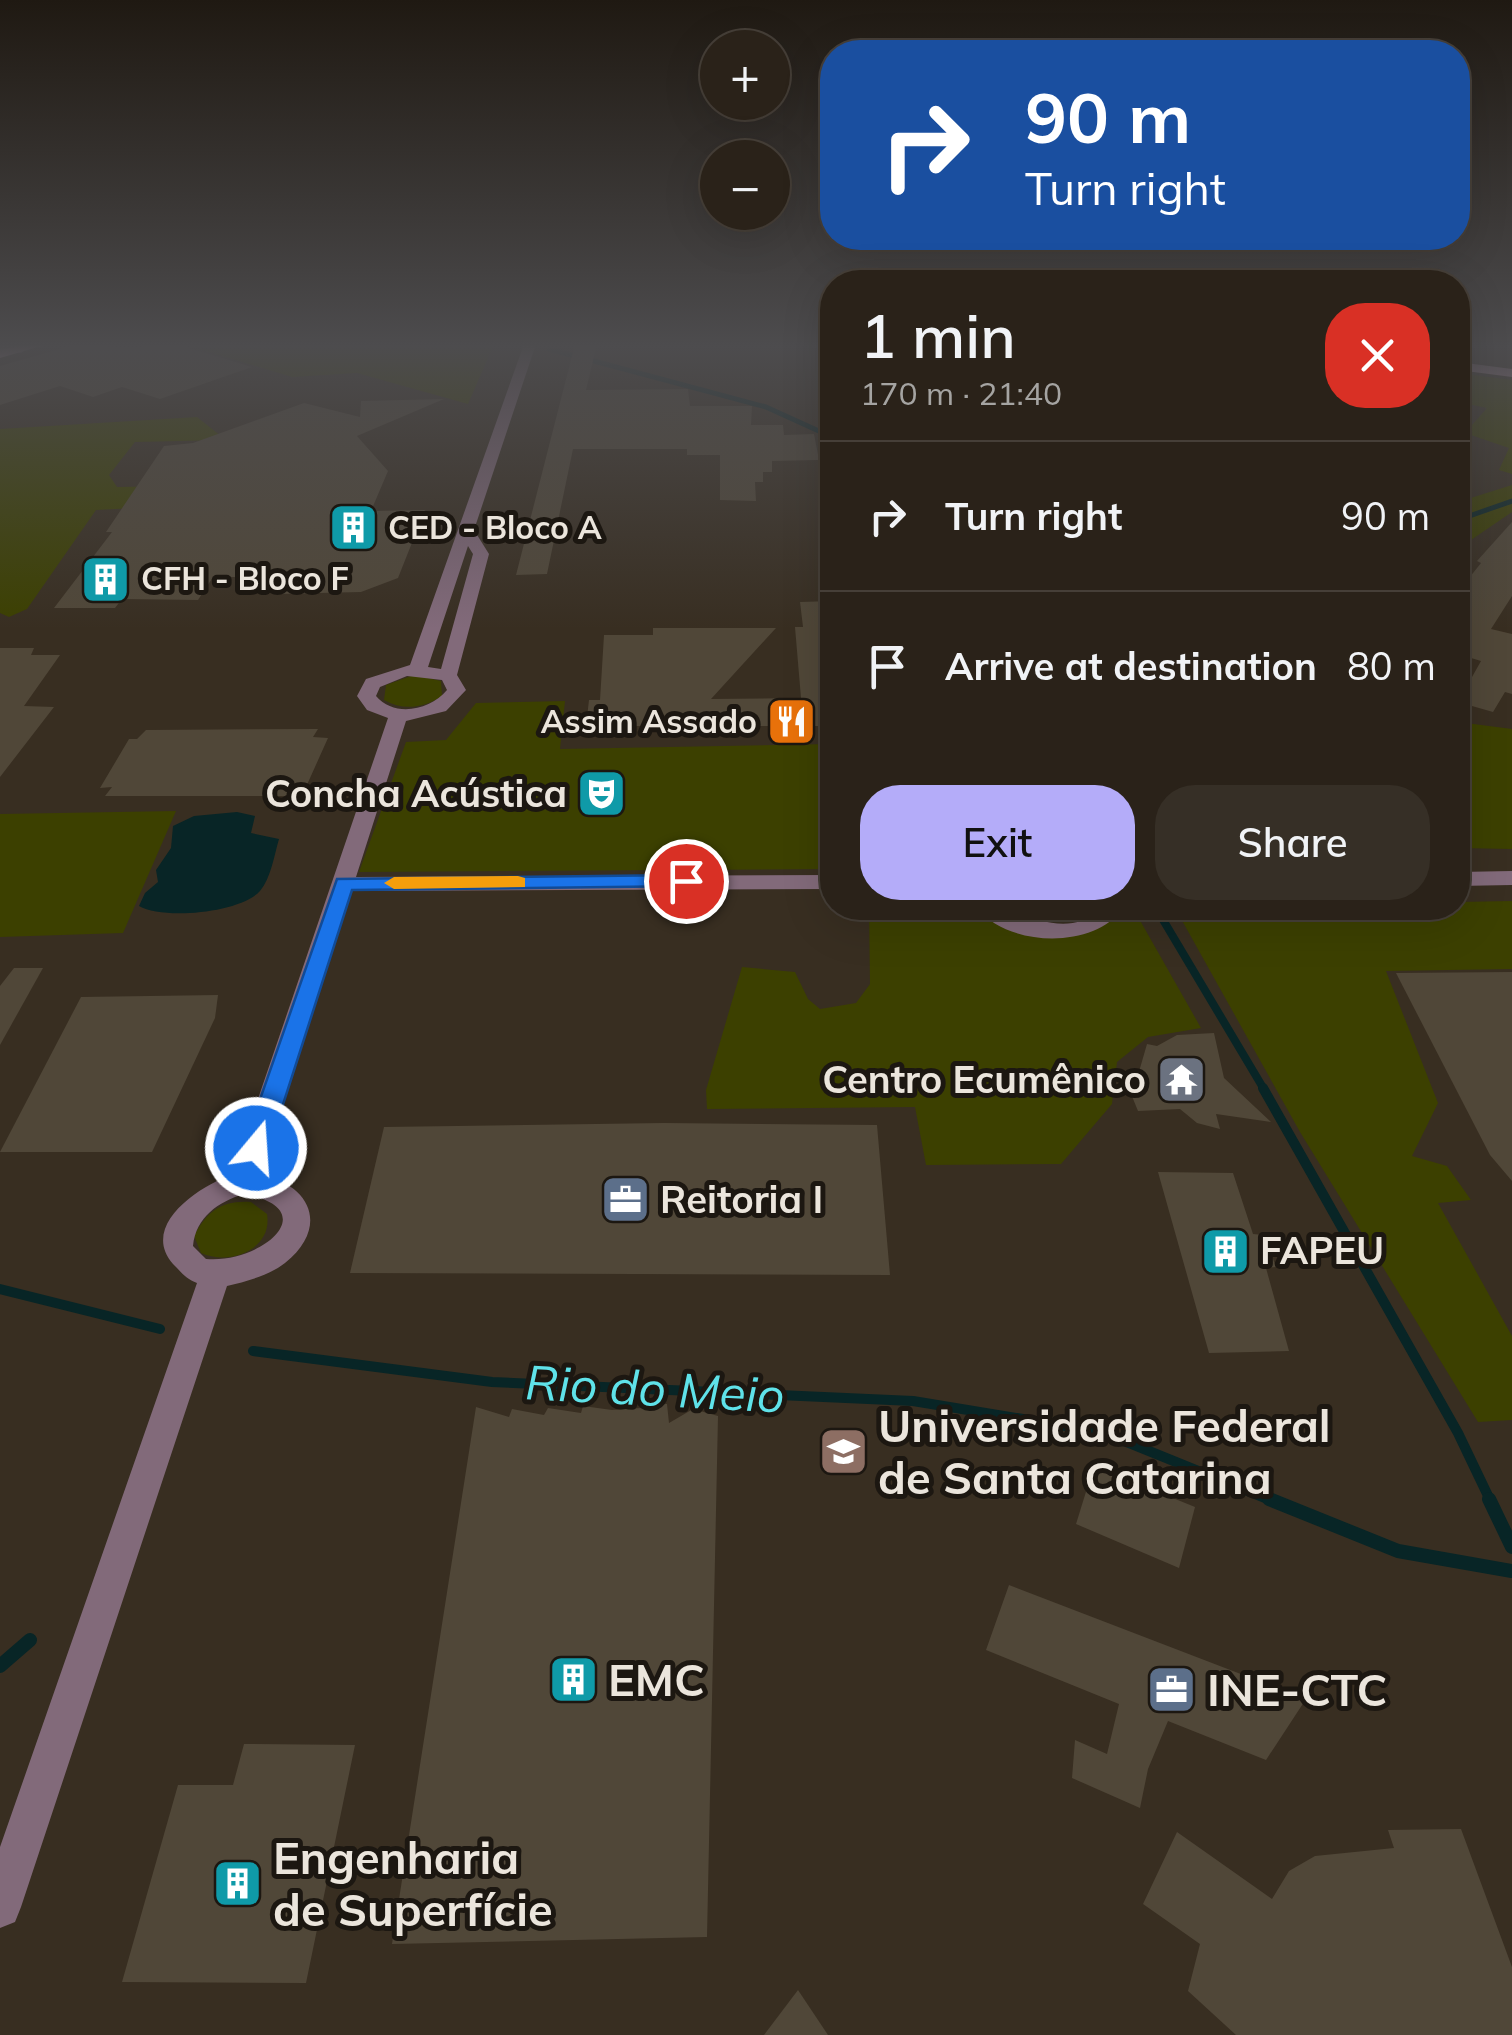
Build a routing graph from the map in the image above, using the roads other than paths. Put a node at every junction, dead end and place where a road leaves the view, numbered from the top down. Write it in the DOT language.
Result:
graph roads {
  1 [pos="499,439"];
  2 [pos="468,532"];
  3 [pos="418,669"];
  4 [pos="448,675"];
  5 [pos="399,714"];
  6 [pos="1512,878"];
  7 [pos="1470,879"];
  8 [pos="820,882"];
  9 [pos="344,884"];
  10 [pos="1006,920"];
  11 [pos="1098,920"];
  12 [pos="244,1184"];
  13 [pos="215,1275"];
  14 [pos="0,1908"];
  1 -- 2 [label="street"];
  2 -- 3 [label="street"];
  2 -- 4 [label="street"];
  3 -- 4 [label="street"];
  3 -- 5 [label="street"];
  4 -- 5 [label="street"];
  5 -- 9 [label="street"];
  6 -- 7 [label="street"];
  8 -- 9 [label="street"];
  9 -- 12 [label="street"];
  10 -- 11 [label="street"];
  12 -- 13 [label="street"];
  12 -- 13 [label="street"];
  13 -- 14 [label="street"];
}
